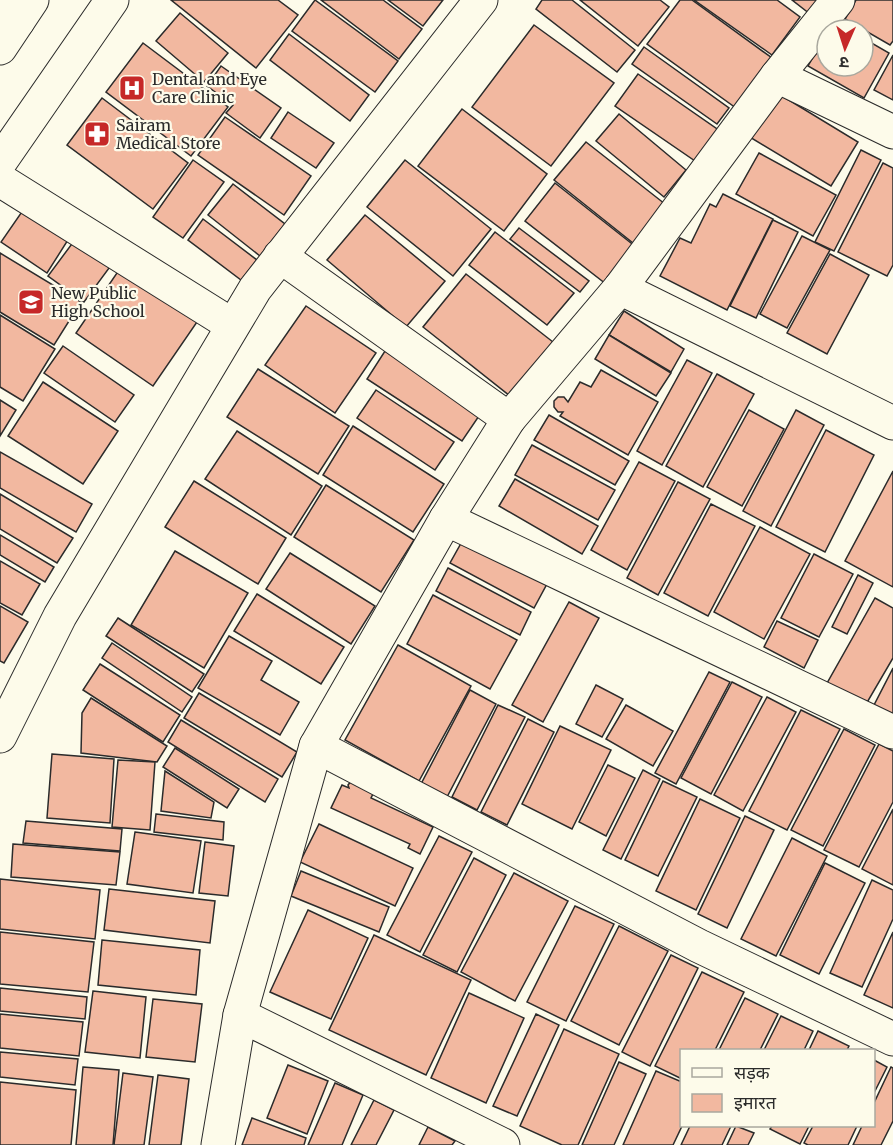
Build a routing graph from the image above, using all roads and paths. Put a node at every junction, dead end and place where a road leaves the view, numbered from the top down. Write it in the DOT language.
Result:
graph roads {
  1 [pos="112,0"];
  2 [pos="481,0"];
  3 [pos="838,0"];
  4 [pos="17,10"];
  5 [pos="0,48"];
  6 [pos="777,76"];
  7 [pos="893,132"];
  8 [pos="0,162"];
  9 [pos="0,180"];
  10 [pos="280,256"];
  11 [pos="620,288"];
  12 [pos="231,325"];
  13 [pos="509,419"];
  14 [pos="893,423"];
  15 [pos="446,519"];
  16 [pos="893,732"];
  17 [pos="0,736"];
  18 [pos="316,746"];
  19 [pos="240,1015"];
  20 [pos="893,1039"];
  21 [pos="218,1145"];
  22 [pos="503,1145"];
  1 -- 8 [label="street"];
  2 -- 10 [label="street"];
  3 -- 6 [label="street"];
  4 -- 5 [label="street"];
  6 -- 7 [label="street"];
  6 -- 11 [label="street"];
  9 -- 12 [label="street"];
  10 -- 12 [label="street"];
  10 -- 13 [label="street"];
  11 -- 13 [label="street"];
  11 -- 14 [label="street"];
  12 -- 17 [label="street"];
  13 -- 15 [label="street"];
  15 -- 16 [label="street"];
  15 -- 18 [label="street"];
  18 -- 19 [label="street"];
  18 -- 20 [label="street"];
  19 -- 21 [label="street"];
  19 -- 22 [label="street"];
}
